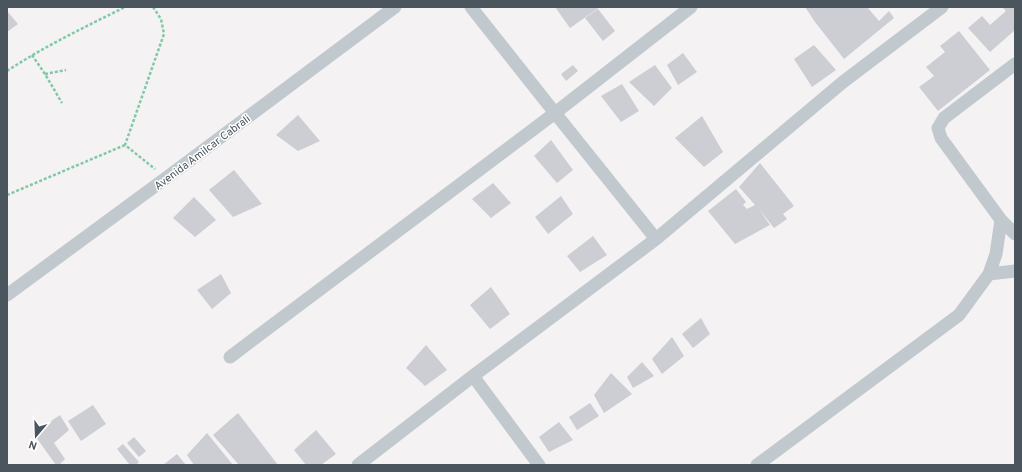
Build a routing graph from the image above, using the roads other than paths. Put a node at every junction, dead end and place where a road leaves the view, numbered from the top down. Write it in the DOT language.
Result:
graph roads {
  1 [pos="395,7"];
  2 [pos="471,7"];
  3 [pos="942,7"];
  4 [pos="684,9"];
  5 [pos="1015,64"];
  6 [pos="555,113"];
  7 [pos="1001,220"];
  8 [pos="1014,232"];
  9 [pos="656,239"];
  10 [pos="1015,271"];
  11 [pos="989,274"];
  12 [pos="7,295"];
  13 [pos="230,357"];
  14 [pos="473,376"];
  15 [pos="358,465"];
  16 [pos="539,465"];
  17 [pos="757,465"];
  1 -- 12 [label="street, Avenida Amilcar Cabrali"];
  2 -- 6 [label="street"];
  3 -- 9 [label="street"];
  4 -- 6 [label="street"];
  5 -- 7 [label="street"];
  6 -- 9 [label="street"];
  6 -- 13 [label="street"];
  7 -- 8 [label="street"];
  7 -- 11 [label="street"];
  9 -- 14 [label="street"];
  10 -- 11 [label="street"];
  11 -- 17 [label="street"];
  14 -- 15 [label="street"];
  14 -- 16 [label="street"];
}
